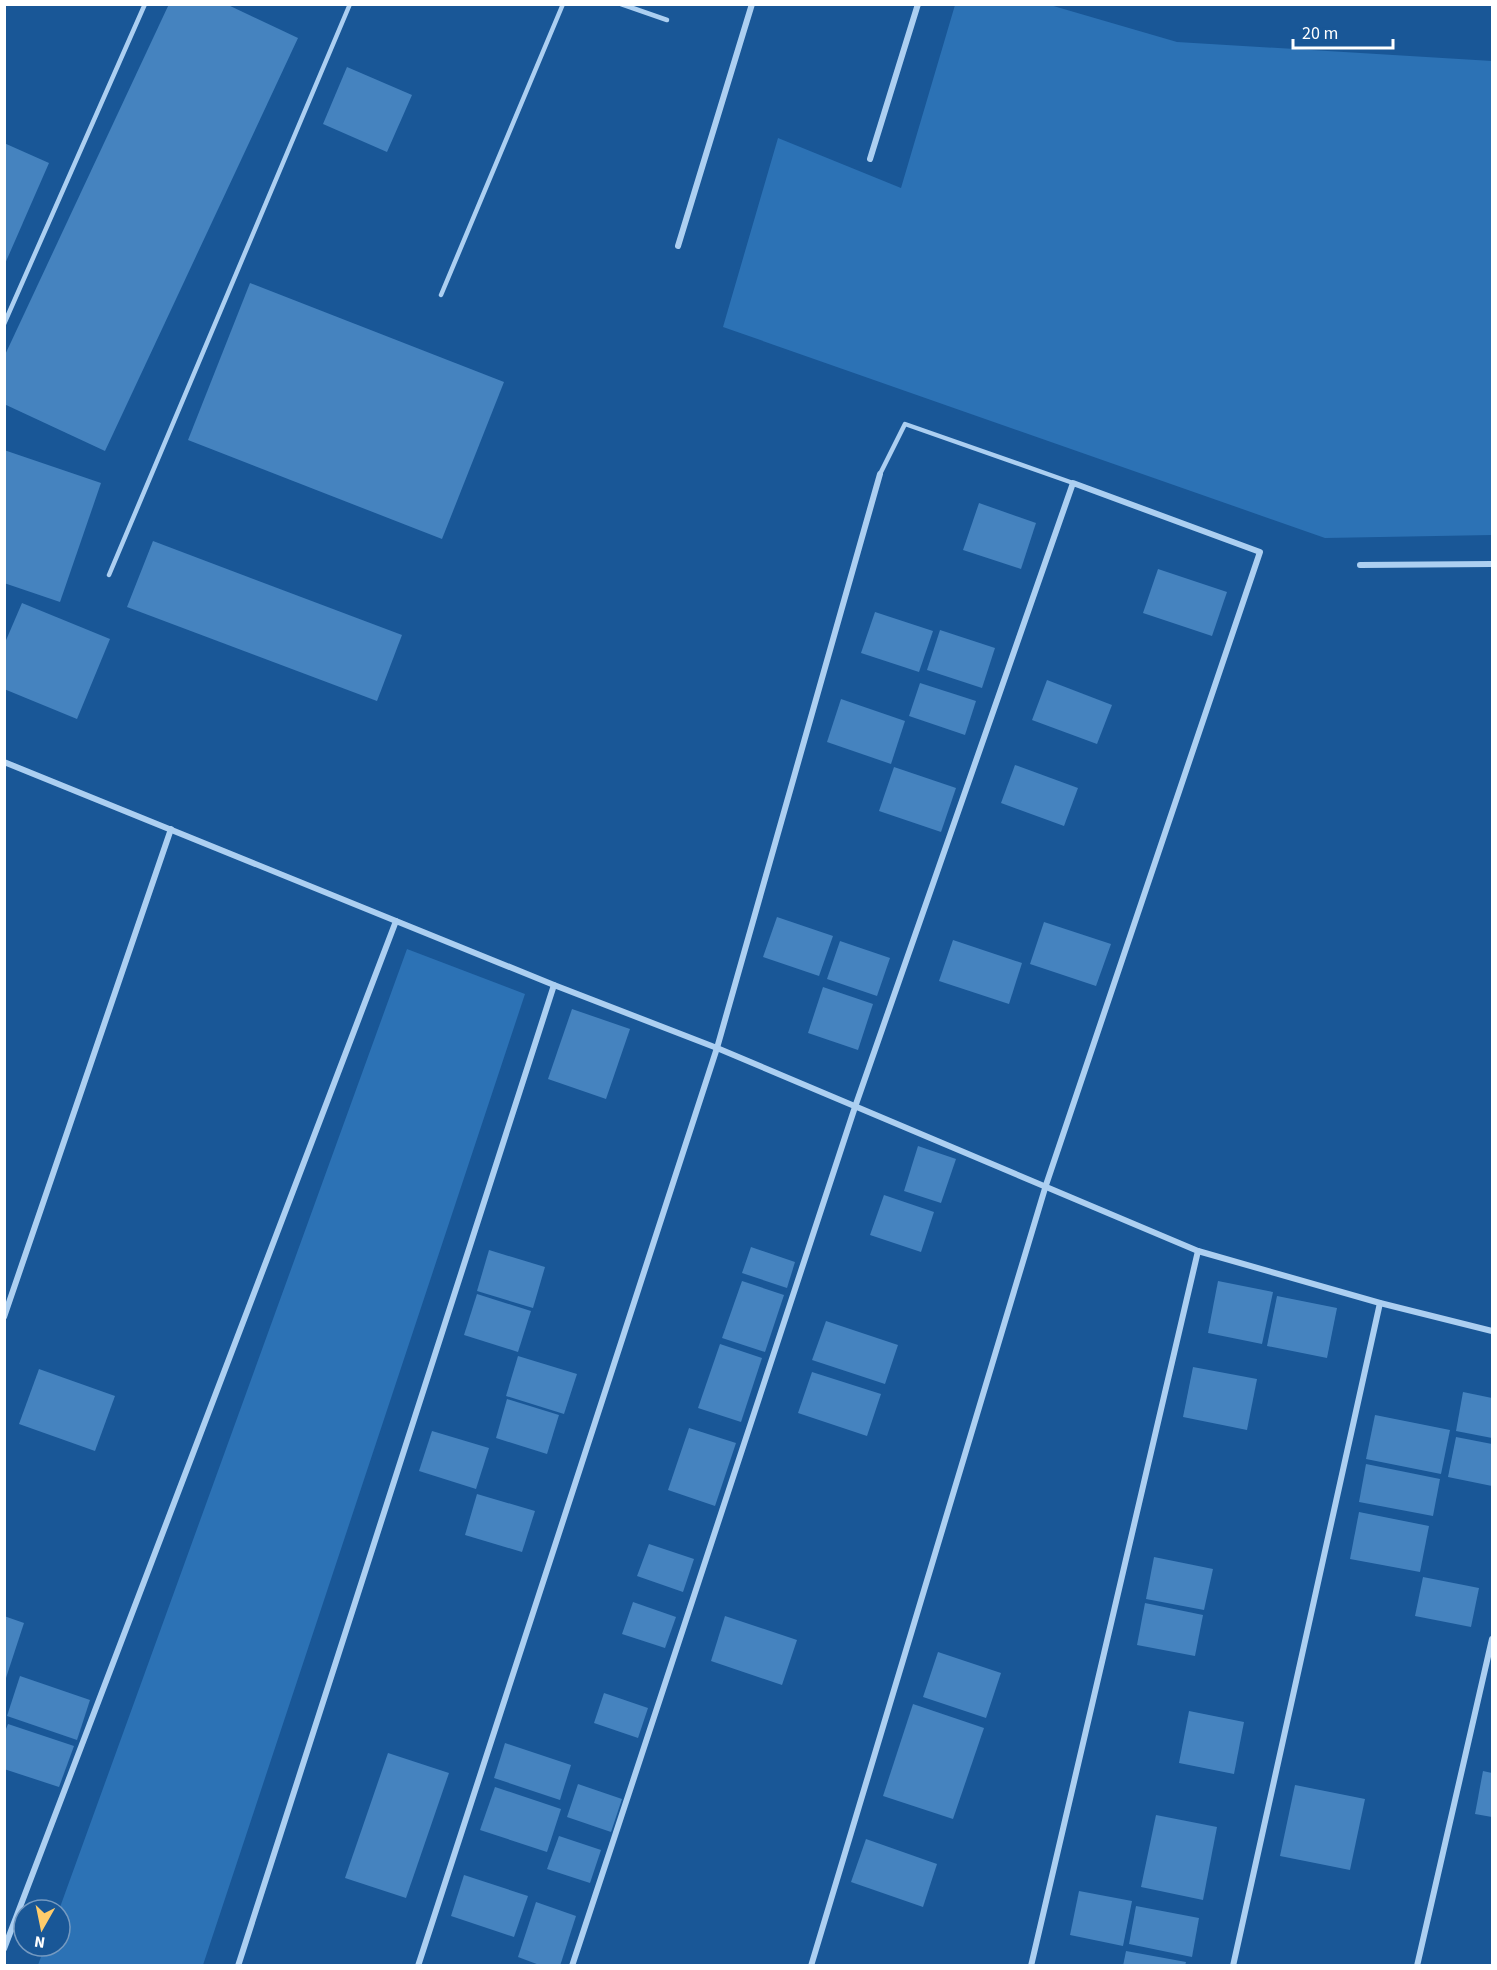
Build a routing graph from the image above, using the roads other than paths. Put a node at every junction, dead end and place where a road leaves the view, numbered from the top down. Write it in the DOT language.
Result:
graph roads {
  1 [pos="146,4"];
  2 [pos="351,4"];
  3 [pos="563,4"];
  4 [pos="621,4"];
  5 [pos="752,4"];
  6 [pos="918,4"];
  7 [pos="667,20"];
  8 [pos="870,159"];
  9 [pos="678,246"];
  10 [pos="441,295"];
  11 [pos="4,324"];
  12 [pos="880,474"];
  13 [pos="1073,483"];
  14 [pos="1492,564"];
  15 [pos="1360,565"];
  16 [pos="109,575"];
  17 [pos="4,762"];
  18 [pos="171,829"];
  19 [pos="396,921"];
  20 [pos="554,985"];
  21 [pos="717,1048"];
  22 [pos="855,1107"];
  23 [pos="1046,1185"];
  24 [pos="1198,1251"];
  25 [pos="1380,1303"];
  26 [pos="4,1317"];
  27 [pos="1492,1331"];
  28 [pos="1492,1639"];
  29 [pos="4,1949"];
  30 [pos="238,1965"];
  31 [pos="417,1965"];
  32 [pos="572,1965"];
  33 [pos="811,1965"];
  34 [pos="1031,1965"];
  35 [pos="1233,1965"];
  36 [pos="1417,1965"];
  1 -- 11 [label="lane"];
  2 -- 16 [label="lane"];
  3 -- 10 [label="lane"];
  4 -- 7 [label="lane"];
  5 -- 9 [label="street"];
  6 -- 8 [label="street"];
  12 -- 13 [label="lane"];
  12 -- 21 [label="street"];
  13 -- 22 [label="street"];
  13 -- 23 [label="street"];
  14 -- 15 [label="street"];
  17 -- 18 [label="street"];
  18 -- 19 [label="street"];
  18 -- 26 [label="street"];
  19 -- 20 [label="street"];
  19 -- 29 [label="street"];
  20 -- 21 [label="street"];
  20 -- 30 [label="street"];
  21 -- 22 [label="street"];
  21 -- 31 [label="street"];
  22 -- 23 [label="street"];
  22 -- 32 [label="street"];
  23 -- 24 [label="street"];
  23 -- 33 [label="street"];
  24 -- 25 [label="street"];
  24 -- 34 [label="street"];
  25 -- 27 [label="street"];
  25 -- 35 [label="street"];
  28 -- 36 [label="street"];
}
